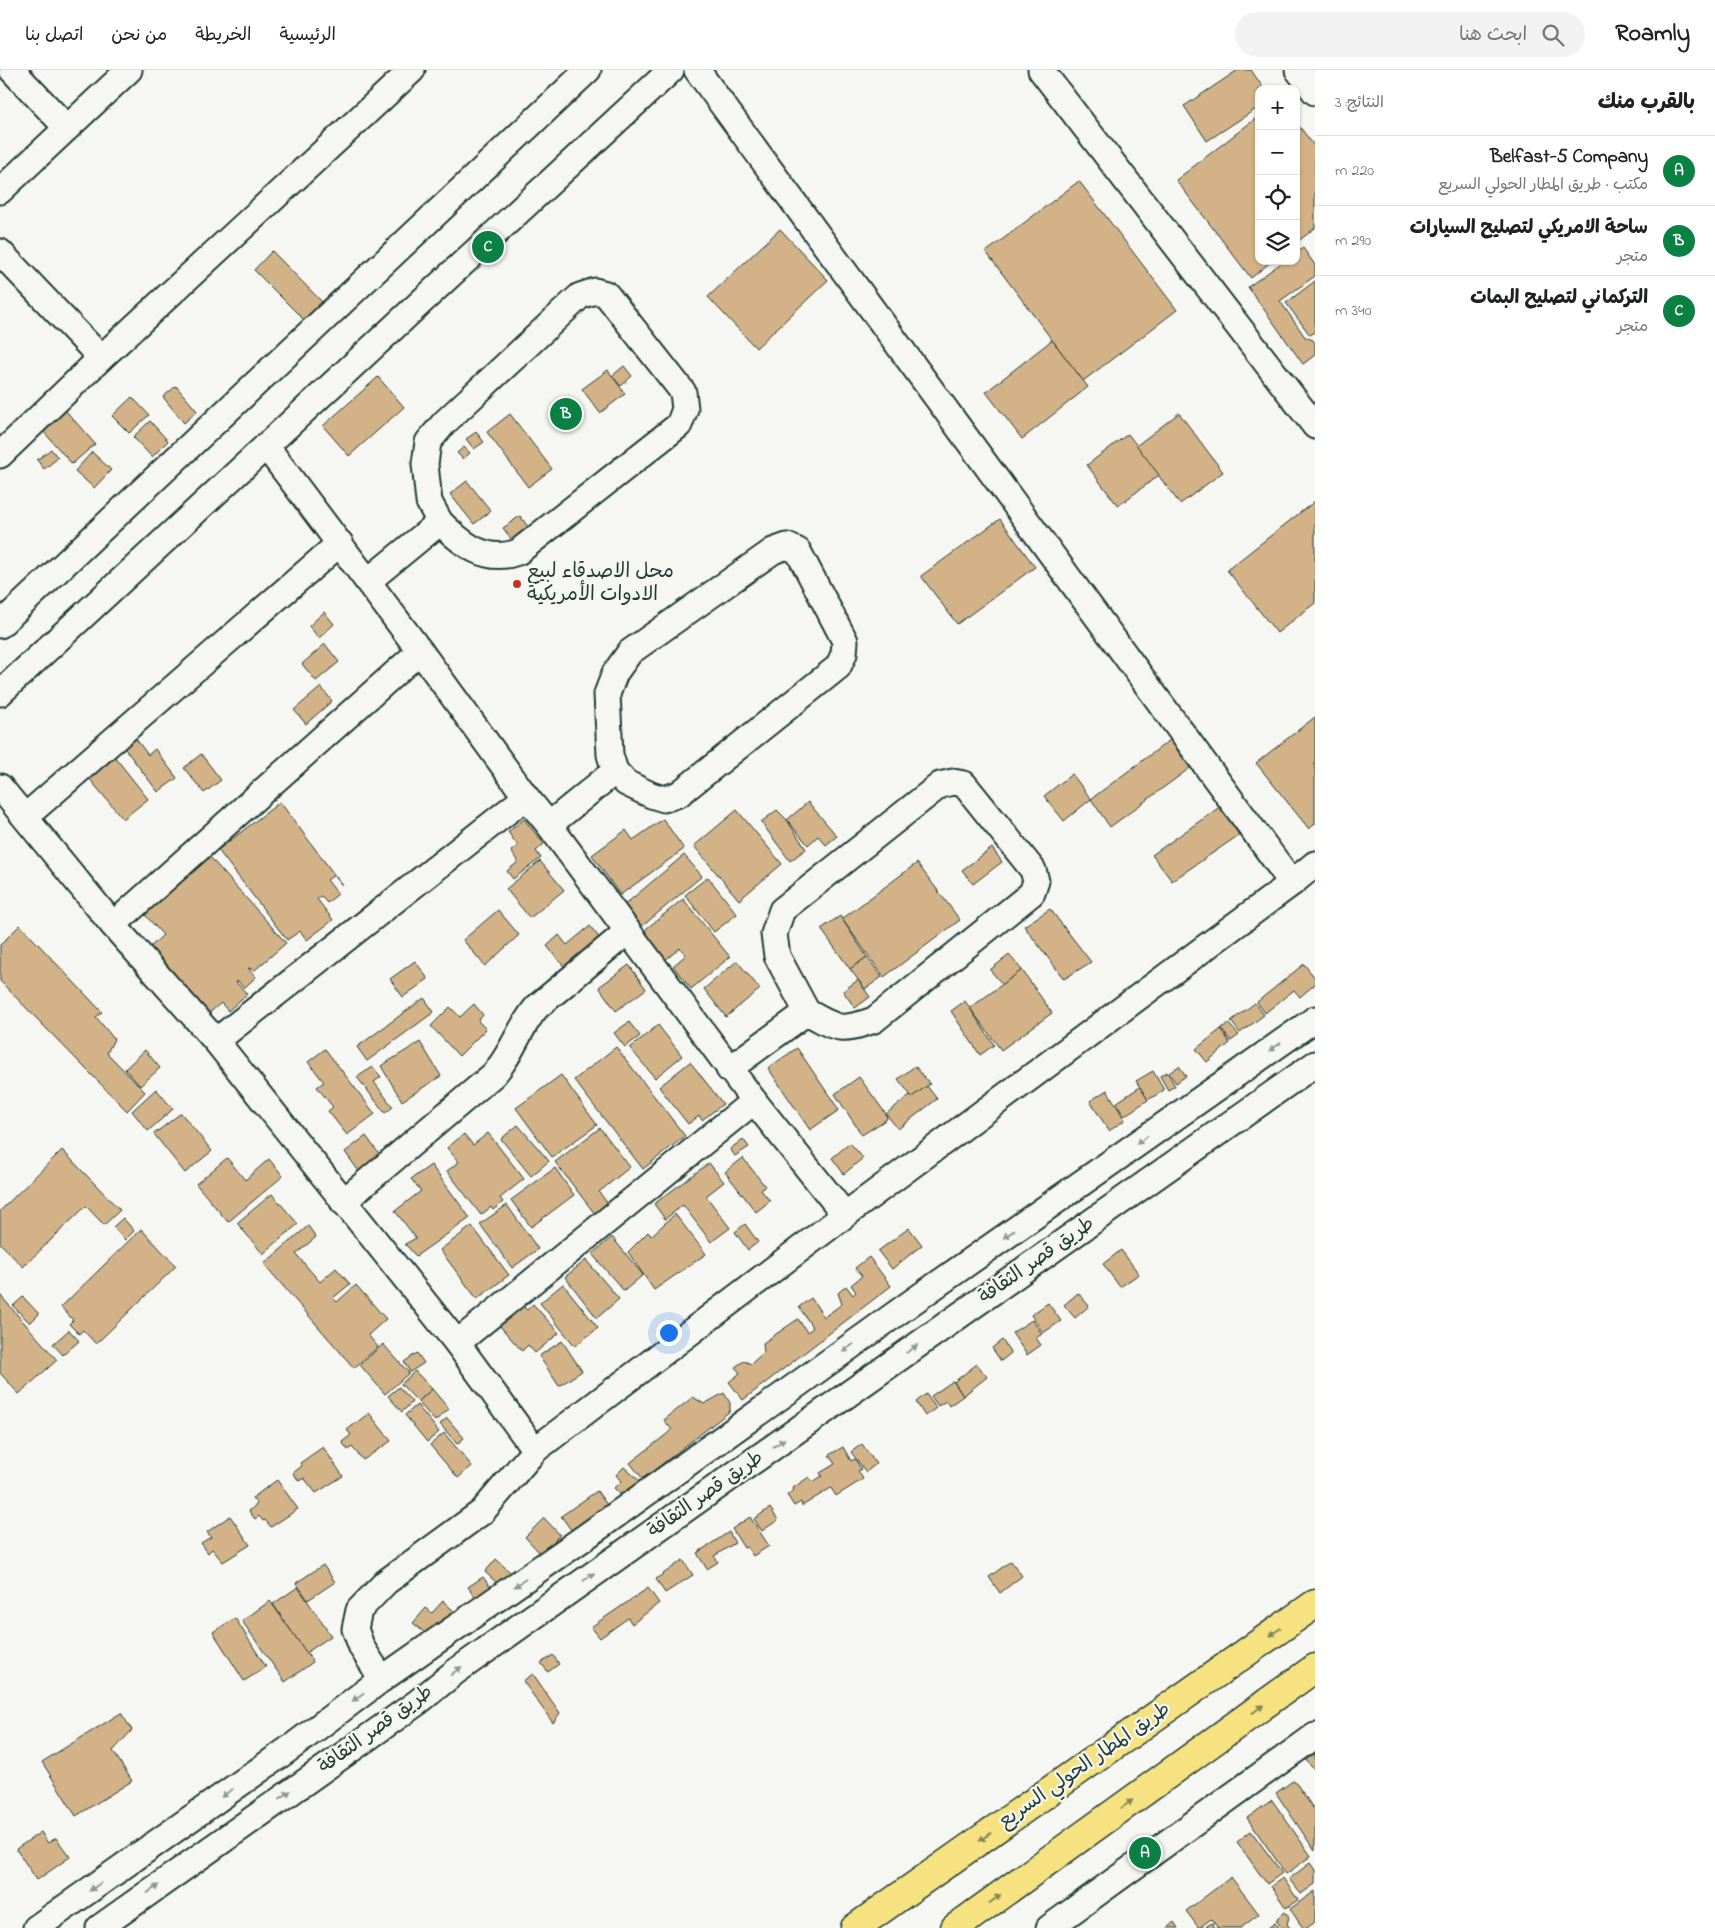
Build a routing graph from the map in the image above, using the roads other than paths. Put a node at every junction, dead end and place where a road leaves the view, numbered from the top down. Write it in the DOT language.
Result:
graph roads {
  1 [pos="12,70"];
  2 [pos="129,70"];
  3 [pos="412,70"];
  4 [pos="588,70"];
  5 [pos="671,70"];
  6 [pos="697,70"];
  7 [pos="1040,70"];
  8 [pos="1298,70"];
  9 [pos="1315,92"];
  10 [pos="67,128"];
  11 [pos="0,191"];
  12 [pos="0,252"];
  13 [pos="102,358"];
  14 [pos="1315,426"];
  15 [pos="266,446"];
  16 [pos="0,455"];
  17 [pos="440,522"];
  18 [pos="340,543"];
  19 [pos="368,581"];
  20 [pos="0,625"];
  21 [pos="420,651"];
  22 [pos="0,693"];
  23 [pos="615,771"];
  24 [pos="0,787"];
  25 [pos="526,797"];
  26 [pos="25,817"];
  27 [pos="549,825"];
  28 [pos="1315,864"];
  29 [pos="1292,883"];
  30 [pos="113,925"];
  31 [pos="628,931"];
  32 [pos="807,1012"];
  33 [pos="1315,1019"];
  34 [pos="216,1042"];
  35 [pos="1315,1064"];
  36 [pos="729,1069"];
  37 [pos="754,1101"];
  38 [pos="343,1202"];
  39 [pos="845,1214"];
  40 [pos="457,1343"];
  41 [pos="536,1450"];
  42 [pos="1315,1604"];
  43 [pos="1315,1668"];
  44 [pos="382,1679"];
  45 [pos="1315,1736"];
  46 [pos="36,1928"];
  47 [pos="99,1928"];
  48 [pos="855,1928"];
  49 [pos="955,1928"];
  50 [pos="1049,1928"];
  1 -- 10 [label="street"];
  2 -- 10 [label="street"];
  3 -- 13 [label="street"];
  4 -- 20 [label="street"];
  5 -- 15 [label="street"];
  6 -- 29 [label="street"];
  7 -- 14 [label="street"];
  8 -- 9 [label="street"];
  10 -- 11 [label="street"];
  12 -- 13 [label="street"];
  13 -- 16 [label="street"];
  15 -- 18 [label="street"];
  15 -- 22 [label="street"];
  17 -- 17 [label="street"];
  17 -- 19 [label="street"];
  18 -- 19 [label="street"];
  18 -- 26 [label="street"];
  19 -- 21 [label="street"];
  21 -- 25 [label="street"];
  21 -- 30 [label="street"];
  23 -- 23 [label="street"];
  23 -- 27 [label="street"];
  24 -- 26 [label="street"];
  25 -- 27 [label="street"];
  25 -- 34 [label="street"];
  26 -- 30 [label="street"];
  27 -- 31 [label="street"];
  28 -- 29 [label="street"];
  29 -- 39 [label="street"];
  30 -- 34 [label="street"];
  31 -- 36 [label="street"];
  31 -- 38 [label="street"];
  32 -- 32 [label="street"];
  32 -- 36 [label="street"];
  33 -- 44 [label="street, طريق قصر الثقافة, one-way"];
  34 -- 38 [label="street"];
  47 -- 35 [label="street, طريق قصر الثقافة, one-way"];
  36 -- 37 [label="street"];
  37 -- 39 [label="street"];
  37 -- 40 [label="street"];
  38 -- 40 [label="street"];
  39 -- 41 [label="street"];
  40 -- 41 [label="street"];
  41 -- 44 [label="street"];
  42 -- 48 [label="highway, طريق المطار الحولي السريع, one-way"];
  49 -- 43 [label="highway, one-way"];
  44 -- 46 [label="street, طريق قصر الثقافة, one-way"];
  45 -- 50 [label="street"];
}
